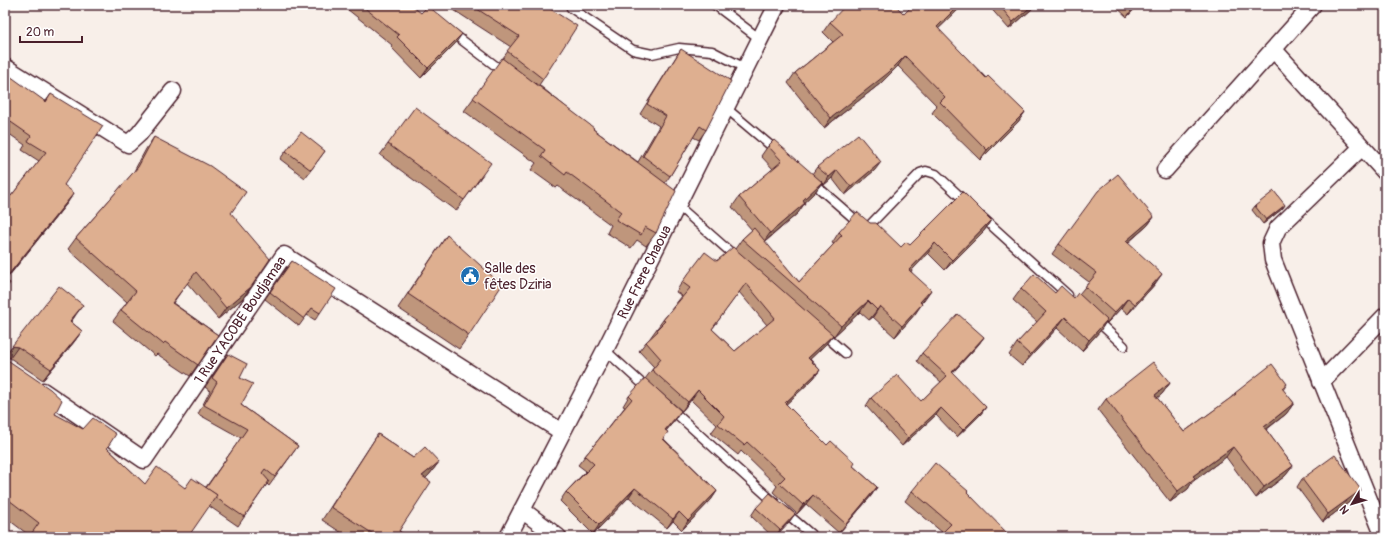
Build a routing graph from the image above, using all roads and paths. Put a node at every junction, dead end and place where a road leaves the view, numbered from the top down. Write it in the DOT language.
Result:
graph roads {
  1 [pos="714,5"];
  2 [pos="777,5"];
  3 [pos="1313,5"];
  4 [pos="571,8"];
  5 [pos="444,26"];
  6 [pos="760,39"];
  7 [pos="1274,50"];
  8 [pos="5,67"];
  9 [pos="745,68"];
  10 [pos="513,80"];
  11 [pos="173,90"];
  12 [pos="726,108"];
  13 [pos="1362,146"];
  14 [pos="784,158"];
  15 [pos="1165,170"];
  16 [pos="1385,172"];
  17 [pos="802,173"];
  18 [pos="674,203"];
  19 [pos="743,263"];
  20 [pos="1077,303"];
  21 [pos="1089,314"];
  22 [pos="1385,316"];
  23 [pos="815,326"];
  24 [pos="1124,346"];
  25 [pos="604,350"];
  26 [pos="845,353"];
  27 [pos="1322,382"];
  28 [pos="32,384"];
  29 [pos="562,432"];
  30 [pos="522,510"];
  31 [pos="1382,534"];
  32 [pos="508,537"];
  33 [pos="558,537"];
  34 [pos="814,537"];
  1 -- 6 [label="lane"];
  2 -- 6 [label="street, Rue Frere Chaoua"];
  3 -- 7 [label="street"];
  4 -- 9 [label="lane"];
  5 -- 10 [label="lane"];
  6 -- 9 [label="street, Rue Frere Chaoua"];
  7 -- 13 [label="street"];
  7 -- 15 [label="street"];
  8 -- 11 [label="street"];
  9 -- 12 [label="street, Rue Frere Chaoua"];
  12 -- 14 [label="lane"];
  12 -- 18 [label="street, Rue Frere Chaoua"];
  13 -- 16 [label="street"];
  13 -- 27 [label="street"];
  17 -- 20 [label="lane"];
  18 -- 19 [label="lane"];
  18 -- 25 [label="street, Rue Frere Chaoua"];
  21 -- 24 [label="lane"];
  22 -- 27 [label="street"];
  23 -- 26 [label="lane"];
  25 -- 29 [label="street, Rue Frere Chaoua"];
  25 -- 34 [label="lane"];
  27 -- 31 [label="street"];
  28 -- 29 [label="street, 1 Rue YACOBE Boudjamaa"];
  29 -- 30 [label="street, Rue Frere Chaoua"];
  30 -- 32 [label="street, Rue Frere Chaoua"];
  30 -- 33 [label="street"];
}
